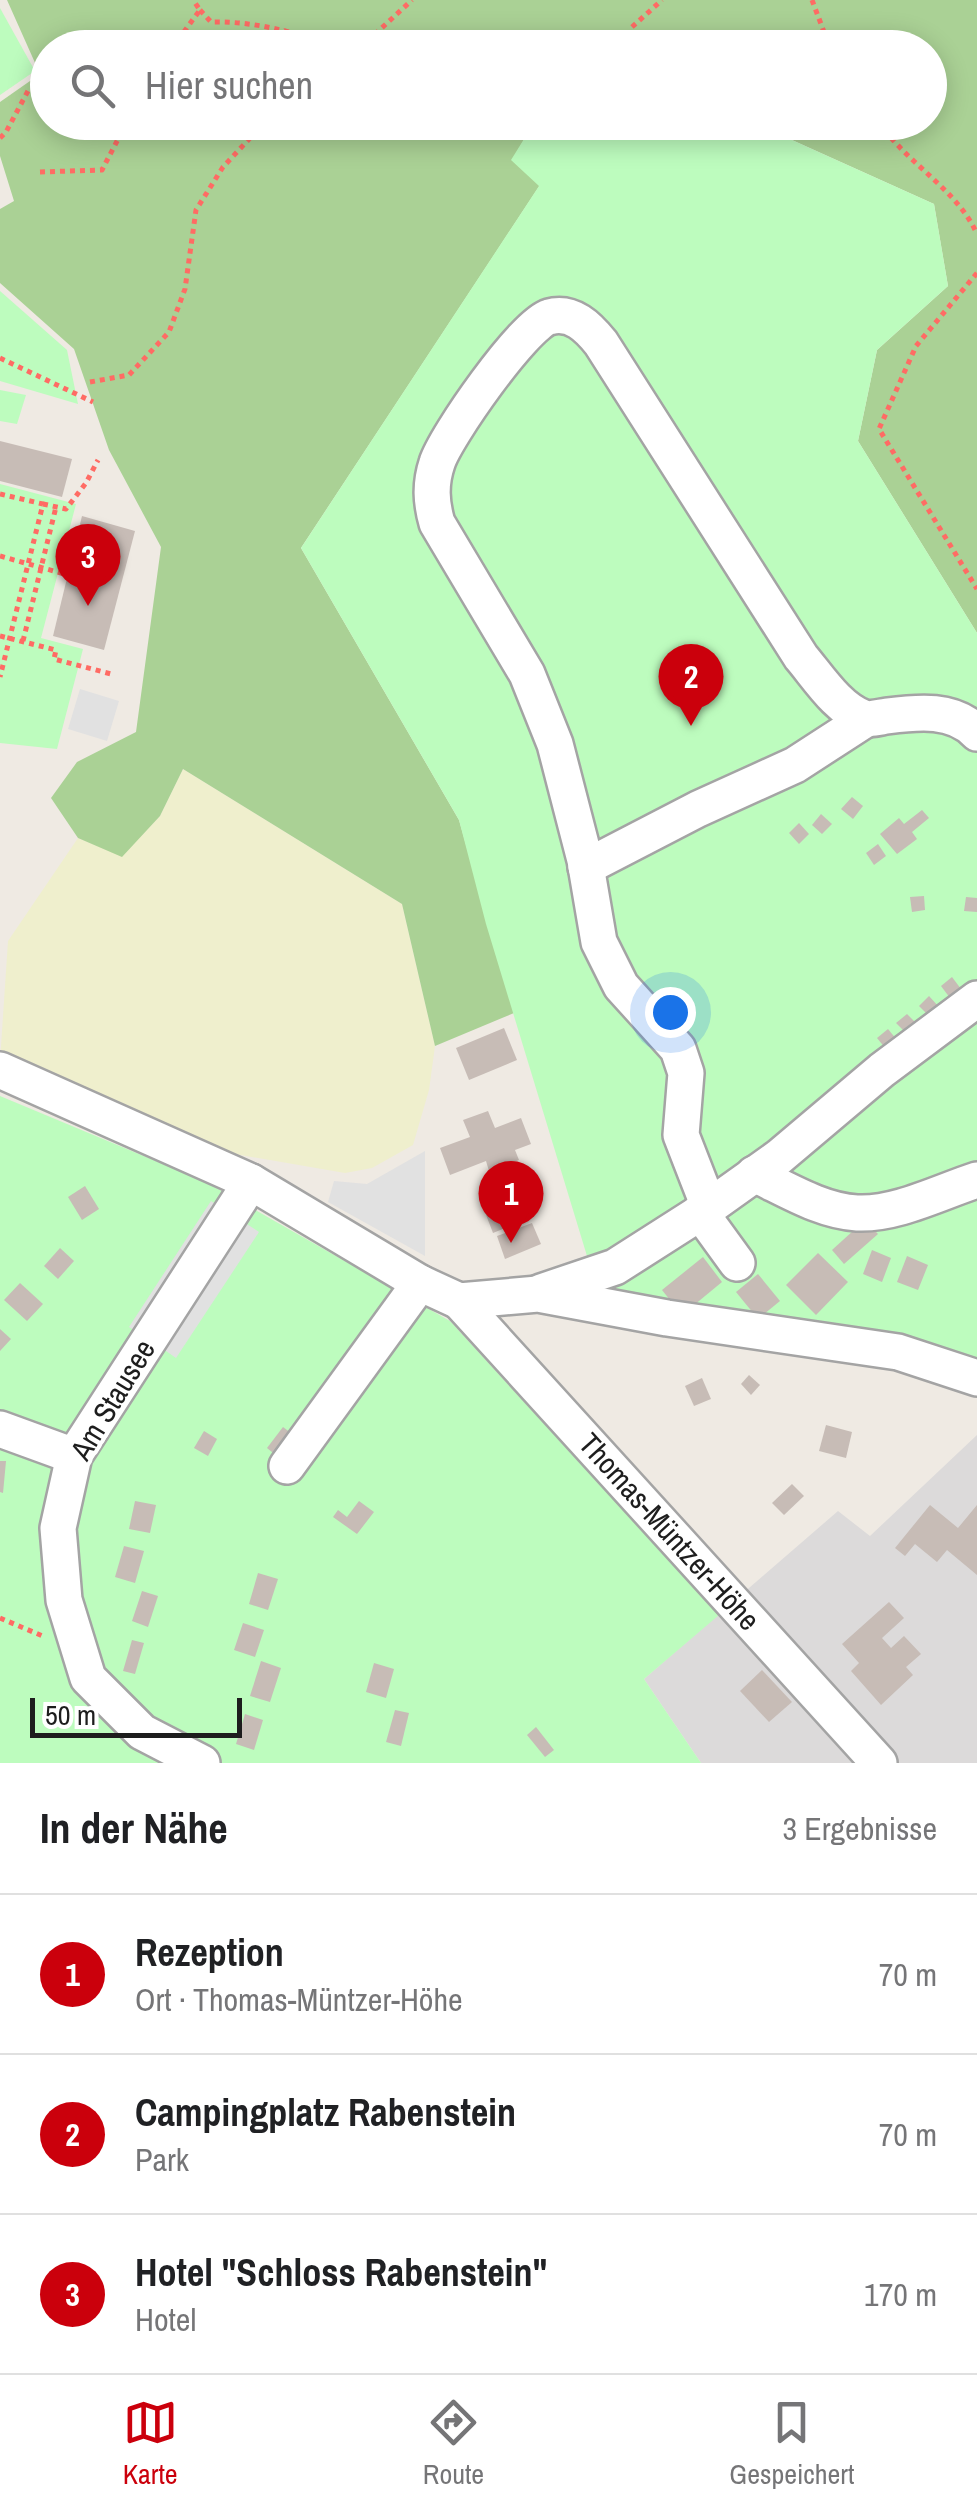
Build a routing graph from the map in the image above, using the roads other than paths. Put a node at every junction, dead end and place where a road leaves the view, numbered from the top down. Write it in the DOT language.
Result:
graph roads {
  1 [pos="866,719"];
  2 [pos="977,733"];
  3 [pos="586,866"];
  4 [pos="977,999"];
  5 [pos="0,1070"];
  6 [pos="754,1174"];
  7 [pos="977,1180"];
  8 [pos="251,1182"];
  9 [pos="704,1209"];
  10 [pos="737,1263"];
  11 [pos="420,1283"];
  12 [pos="538,1294"];
  13 [pos="459,1301"];
  14 [pos="977,1378"];
  15 [pos="0,1429"];
  16 [pos="74,1456"];
  17 [pos="287,1466"];
  18 [pos="202,1763"];
  19 [pos="879,1763"];
  1 -- 2 [label="street"];
  1 -- 3 [label="street"];
  1 -- 3 [label="street"];
  3 -- 9 [label="street"];
  4 -- 6 [label="street"];
  5 -- 8 [label="street, Thomas-Müntzer-Höhe"];
  6 -- 7 [label="street"];
  6 -- 9 [label="street"];
  8 -- 11 [label="street, Thomas-Müntzer-Höhe"];
  8 -- 16 [label="street, Am Stausee"];
  9 -- 10 [label="street"];
  9 -- 12 [label="street"];
  11 -- 13 [label="street, Thomas-Müntzer-Höhe"];
  11 -- 17 [label="street"];
  12 -- 13 [label="street, Thomas-Müntzer-Höhe"];
  12 -- 14 [label="street, Thomas-Müntzer-Höhe"];
  13 -- 19 [label="street, Thomas-Müntzer-Höhe"];
  15 -- 16 [label="street"];
  16 -- 18 [label="street, Am Stausee"];
}
